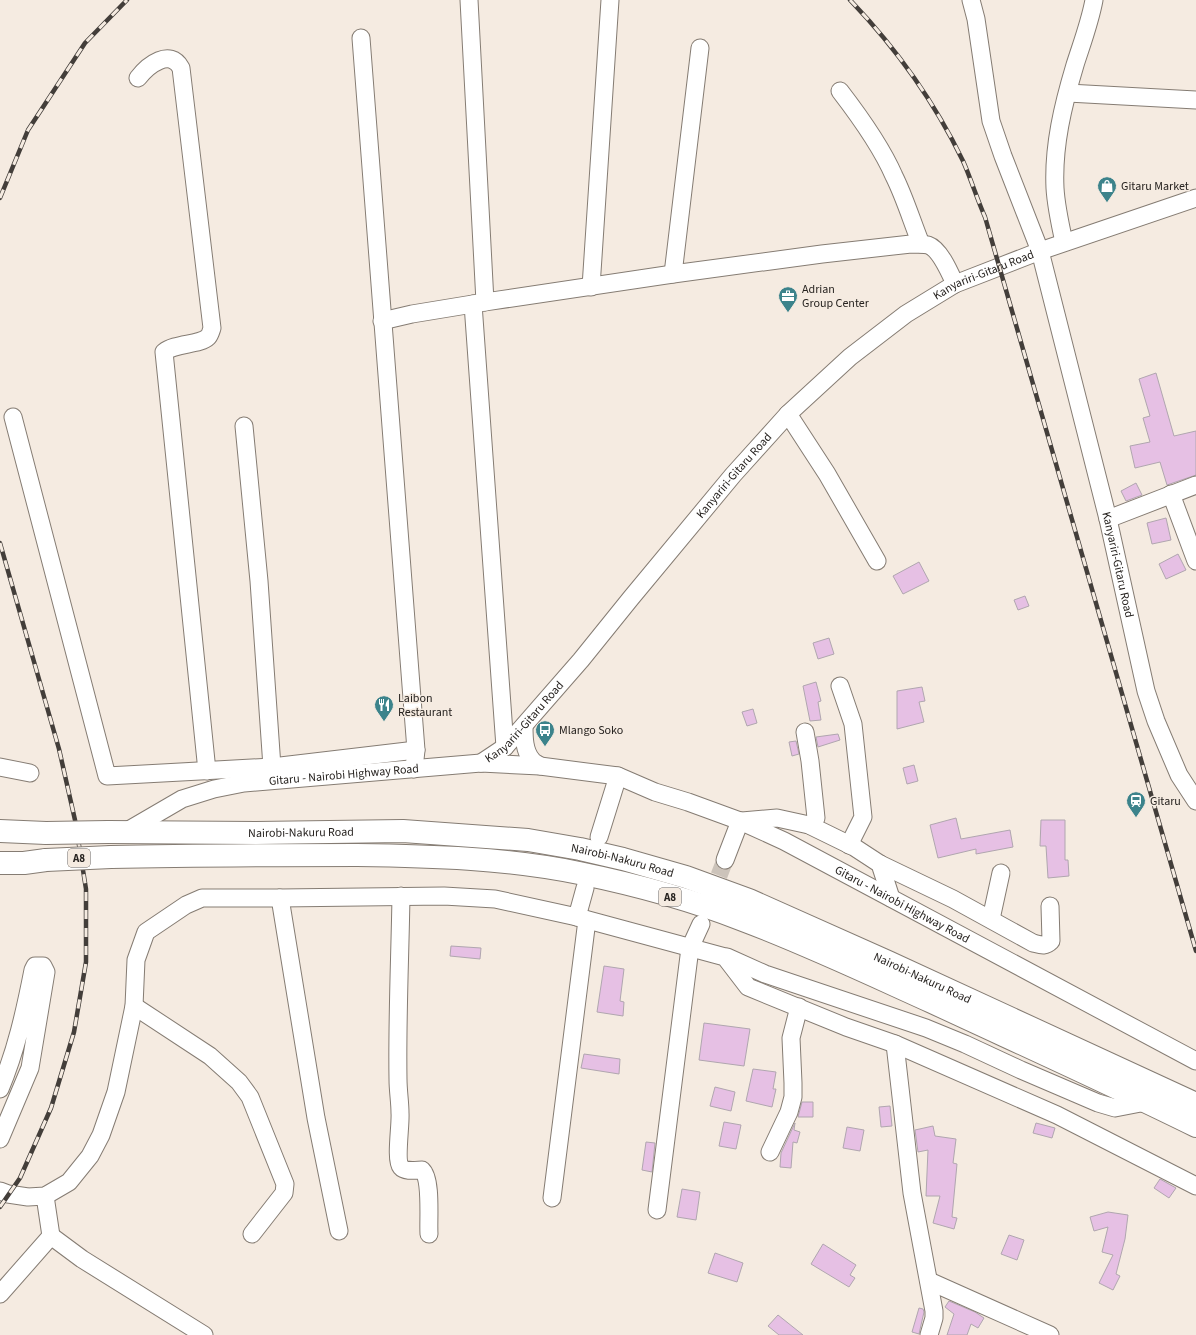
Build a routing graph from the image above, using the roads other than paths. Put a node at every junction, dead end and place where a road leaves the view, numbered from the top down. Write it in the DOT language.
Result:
graph roads {
  1 [pos="468,0"];
  2 [pos="610,0"];
  3 [pos="971,0"];
  4 [pos="1094,0"];
  5 [pos="361,38"];
  6 [pos="700,48"];
  7 [pos="138,78"];
  8 [pos="840,91"];
  9 [pos="1068,93"];
  10 [pos="1196,100"];
  11 [pos="1196,198"];
  12 [pos="1064,242"];
  13 [pos="921,244"];
  14 [pos="1040,251"];
  15 [pos="673,274"];
  16 [pos="955,284"];
  17 [pos="591,287"];
  18 [pos="479,303"];
  19 [pos="382,321"];
  20 [pos="788,414"];
  21 [pos="13,417"];
  22 [pos="244,426"];
  23 [pos="1196,485"];
  24 [pos="1170,494"];
  25 [pos="1108,519"];
  26 [pos="877,561"];
  27 [pos="1196,561"];
  28 [pos="840,686"];
  29 [pos="524,726"];
  30 [pos="805,732"];
  31 [pos="505,747"];
  32 [pos="416,750"];
  33 [pos="481,763"];
  34 [pos="540,766"];
  35 [pos="0,767"];
  36 [pos="272,767"];
  37 [pos="414,769"];
  38 [pos="207,771"];
  39 [pos="30,773"];
  40 [pos="618,776"];
  41 [pos="1196,801"];
  42 [pos="740,821"];
  43 [pos="0,824"];
  44 [pos="809,825"];
  45 [pos="10,831"];
  46 [pos="117,832"];
  47 [pos="599,837"];
  48 [pos="848,845"];
  49 [pos="725,860"];
  50 [pos="0,863"];
  51 [pos="24,863"];
  52 [pos="880,864"];
  53 [pos="1001,873"];
  54 [pos="0,874"];
  55 [pos="585,888"];
  56 [pos="401,896"];
  57 [pos="280,898"];
  58 [pos="891,898"];
  59 [pos="1050,906"];
  60 [pos="582,918"];
  61 [pos="991,919"];
  62 [pos="701,924"];
  63 [pos="690,948"];
  64 [pos="725,956"];
  65 [pos="134,1006"];
  66 [pos="799,1006"];
  67 [pos="895,1044"];
  68 [pos="1196,1061"];
  69 [pos="0,1089"];
  70 [pos="1146,1102"];
  71 [pos="1189,1111"];
  72 [pos="0,1139"];
  73 [pos="770,1152"];
  74 [pos="1196,1186"];
  75 [pos="0,1191"];
  76 [pos="45,1196"];
  77 [pos="552,1198"];
  78 [pos="657,1210"];
  79 [pos="340,1231"];
  80 [pos="252,1234"];
  81 [pos="429,1234"];
  82 [pos="50,1236"];
  83 [pos="929,1281"];
  84 [pos="0,1294"];
  85 [pos="204,1335"];
  86 [pos="929,1335"];
  87 [pos="1050,1335"];
  1 -- 18 [label="street"];
  2 -- 17 [label="street"];
  3 -- 14 [label="street, Kanyariri-Gitaru Road"];
  4 -- 9 [label="street"];
  5 -- 19 [label="street"];
  6 -- 15 [label="street"];
  7 -- 38 [label="street"];
  8 -- 13 [label="street"];
  9 -- 10 [label="street"];
  9 -- 12 [label="street"];
  11 -- 12 [label="street, Kanyariri-Gitaru Road"];
  12 -- 14 [label="street, Kanyariri-Gitaru Road"];
  13 -- 15 [label="street"];
  13 -- 16 [label="street"];
  14 -- 16 [label="street, Kanyariri-Gitaru Road"];
  14 -- 25 [label="street, Kanyariri-Gitaru Road"];
  15 -- 17 [label="street"];
  16 -- 20 [label="street, Kanyariri-Gitaru Road"];
  17 -- 18 [label="street"];
  18 -- 19 [label="street"];
  18 -- 31 [label="street"];
  19 -- 32 [label="street"];
  20 -- 26 [label="street"];
  20 -- 29 [label="street, Kanyariri-Gitaru Road"];
  21 -- 38 [label="street"];
  22 -- 36 [label="street"];
  23 -- 24 [label="street"];
  24 -- 25 [label="street"];
  24 -- 27 [label="street"];
  25 -- 41 [label="street, Kanyariri-Gitaru Road"];
  28 -- 48 [label="street"];
  29 -- 31 [label="street, Kanyariri-Gitaru Road"];
  29 -- 34 [label="street"];
  30 -- 44 [label="street"];
  31 -- 33 [label="street, Kanyariri-Gitaru Road"];
  32 -- 36 [label="street"];
  32 -- 37 [label="street"];
  33 -- 34 [label="street, Gitaru - Nairobi Highway Road"];
  33 -- 37 [label="street, Gitaru - Nairobi Highway Road"];
  34 -- 40 [label="street, Gitaru - Nairobi Highway Road"];
  35 -- 39 [label="street"];
  36 -- 38 [label="street"];
  37 -- 46 [label="street, Gitaru - Nairobi Highway Road"];
  40 -- 42 [label="street, Gitaru - Nairobi Highway Road"];
  40 -- 47 [label="street"];
  42 -- 44 [label="street"];
  42 -- 49 [label="street"];
  42 -- 58 [label="street, Gitaru - Nairobi Highway Road"];
  43 -- 45 [label="highway, Nairobi-Nakuru Road"];
  44 -- 48 [label="street"];
  45 -- 46 [label="highway, Nairobi-Nakuru Road / A8, bridge"];
  46 -- 71 [label="highway, Nairobi-Nakuru Road / A8"];
  48 -- 52 [label="street"];
  50 -- 51 [label="highway, Nairobi-Nakuru Road / A8"];
  51 -- 54 [label="highway"];
  51 -- 70 [label="highway, Nairobi-Nakuru Road / A8, bridge"];
  52 -- 58 [label="street"];
  52 -- 61 [label="street"];
  53 -- 61 [label="street"];
  55 -- 60 [label="street"];
  56 -- 57 [label="street"];
  56 -- 60 [label="street"];
  56 -- 81 [label="street"];
  57 -- 65 [label="street"];
  57 -- 79 [label="street"];
  58 -- 68 [label="street, Gitaru - Nairobi Highway Road"];
  59 -- 61 [label="street"];
  60 -- 63 [label="street"];
  60 -- 77 [label="street"];
  62 -- 63 [label="street"];
  63 -- 64 [label="street"];
  63 -- 78 [label="street"];
  64 -- 66 [label="street"];
  64 -- 70 [label="street"];
  65 -- 76 [label="street"];
  65 -- 80 [label="street"];
  66 -- 67 [label="street"];
  66 -- 73 [label="street"];
  67 -- 74 [label="street"];
  67 -- 83 [label="street"];
  69 -- 72 [label="street"];
  70 -- 71 [label="highway, Nairobi-Nakuru Road / A8"];
  75 -- 76 [label="street"];
  76 -- 82 [label="street"];
  82 -- 84 [label="street"];
  82 -- 85 [label="street"];
  83 -- 86 [label="street"];
  83 -- 87 [label="street"];
}
